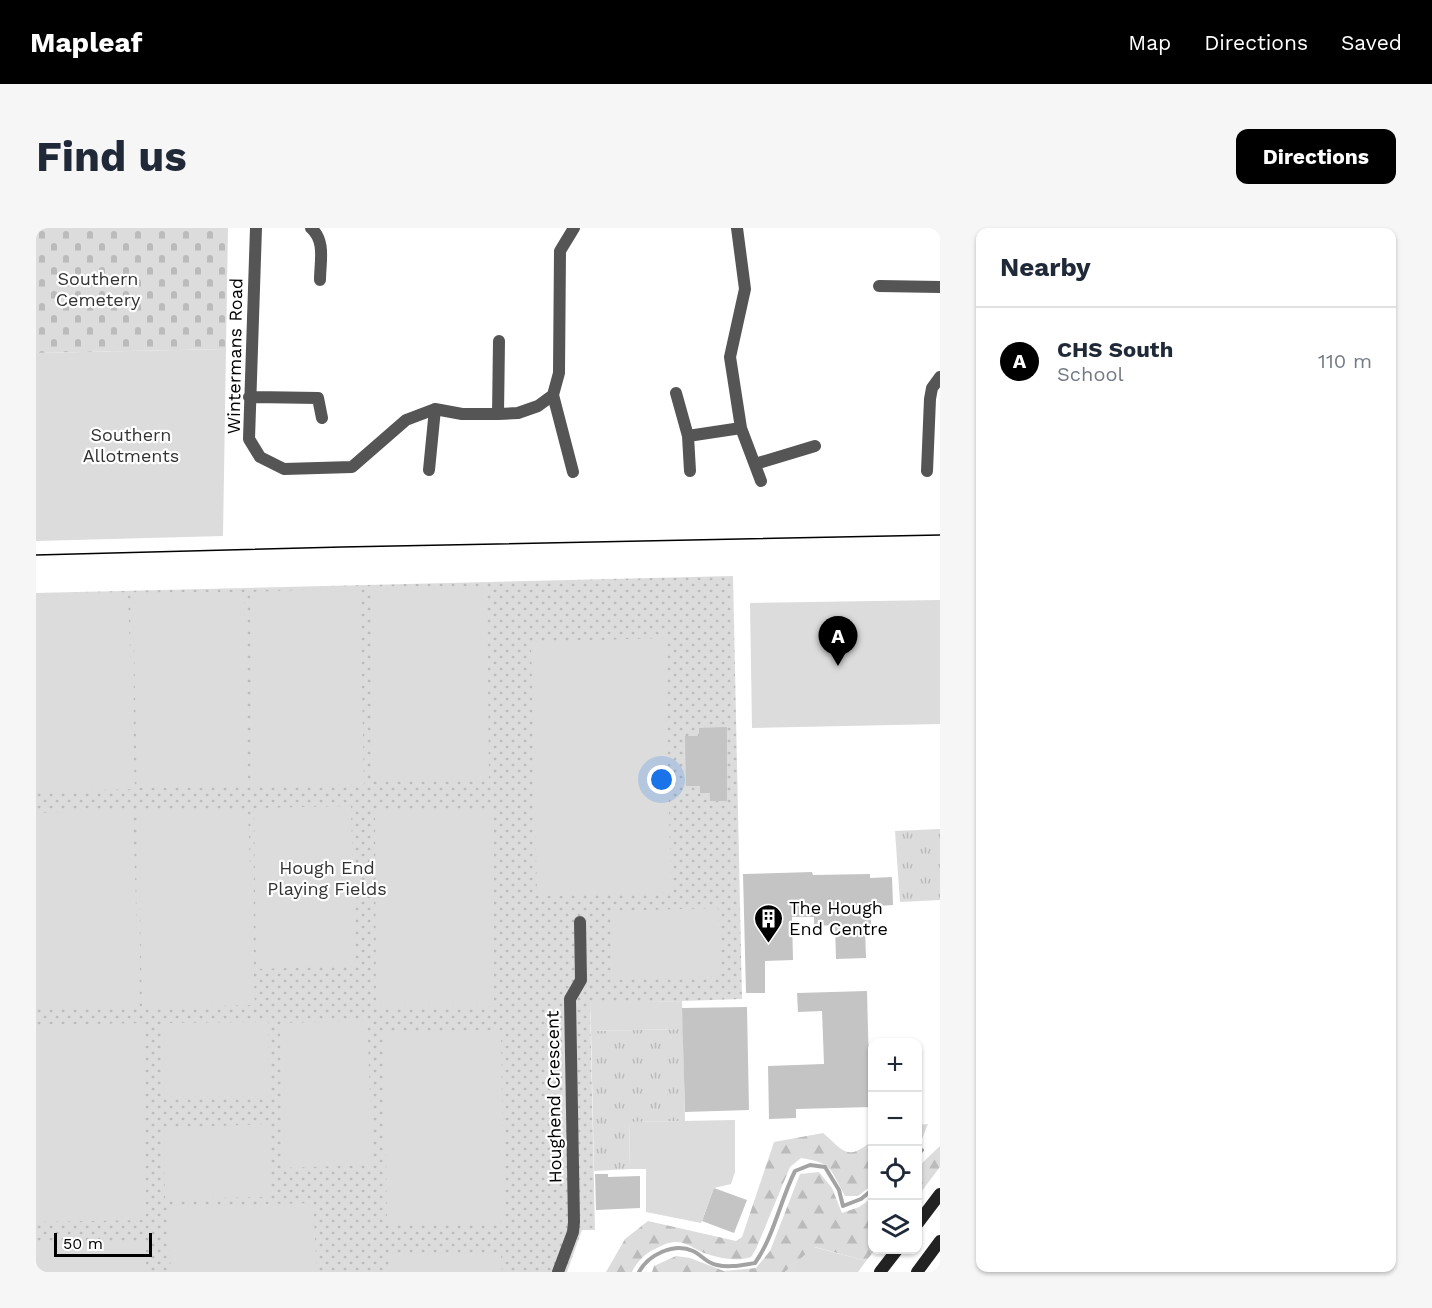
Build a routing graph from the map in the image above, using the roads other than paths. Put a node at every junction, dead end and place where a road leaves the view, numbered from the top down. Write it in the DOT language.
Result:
graph roads {
  1 [pos="256,228"];
  2 [pos="311,228"];
  3 [pos="574,228"];
  4 [pos="737,228"];
  5 [pos="320,280"];
  6 [pos="879,286"];
  7 [pos="940,286"];
  8 [pos="499,341"];
  9 [pos="940,377"];
  10 [pos="676,393"];
  11 [pos="553,395"];
  12 [pos="249,397"];
  13 [pos="435,409"];
  14 [pos="498,414"];
  15 [pos="322,418"];
  16 [pos="741,428"];
  17 [pos="688,436"];
  18 [pos="815,446"];
  19 [pos="754,464"];
  20 [pos="429,470"];
  21 [pos="690,471"];
  22 [pos="927,471"];
  23 [pos="573,472"];
  24 [pos="760,481"];
  25 [pos="580,921"];
  26 [pos="940,1194"];
  27 [pos="922,1218"];
  28 [pos="940,1241"];
  29 [pos="894,1254"];
  30 [pos="558,1272"];
  31 [pos="880,1272"];
  32 [pos="917,1272"];
  1 -- 12 [label="street, Wintermans Road"];
  2 -- 5 [label="street"];
  3 -- 11 [label="street"];
  4 -- 16 [label="street"];
  6 -- 7 [label="street"];
  8 -- 14 [label="street"];
  9 -- 22 [label="street"];
  10 -- 17 [label="street"];
  11 -- 14 [label="street"];
  11 -- 23 [label="street"];
  12 -- 13 [label="street, Wintermans Road"];
  12 -- 15 [label="street"];
  13 -- 14 [label="street"];
  13 -- 20 [label="street"];
  16 -- 17 [label="street"];
  16 -- 19 [label="street"];
  17 -- 21 [label="street"];
  18 -- 19 [label="street"];
  19 -- 24 [label="street"];
  25 -- 30 [label="street, Houghend Crescent"];
  26 -- 27 [label="street"];
  28 -- 32 [label="street"];
  29 -- 31 [label="street"];
}
